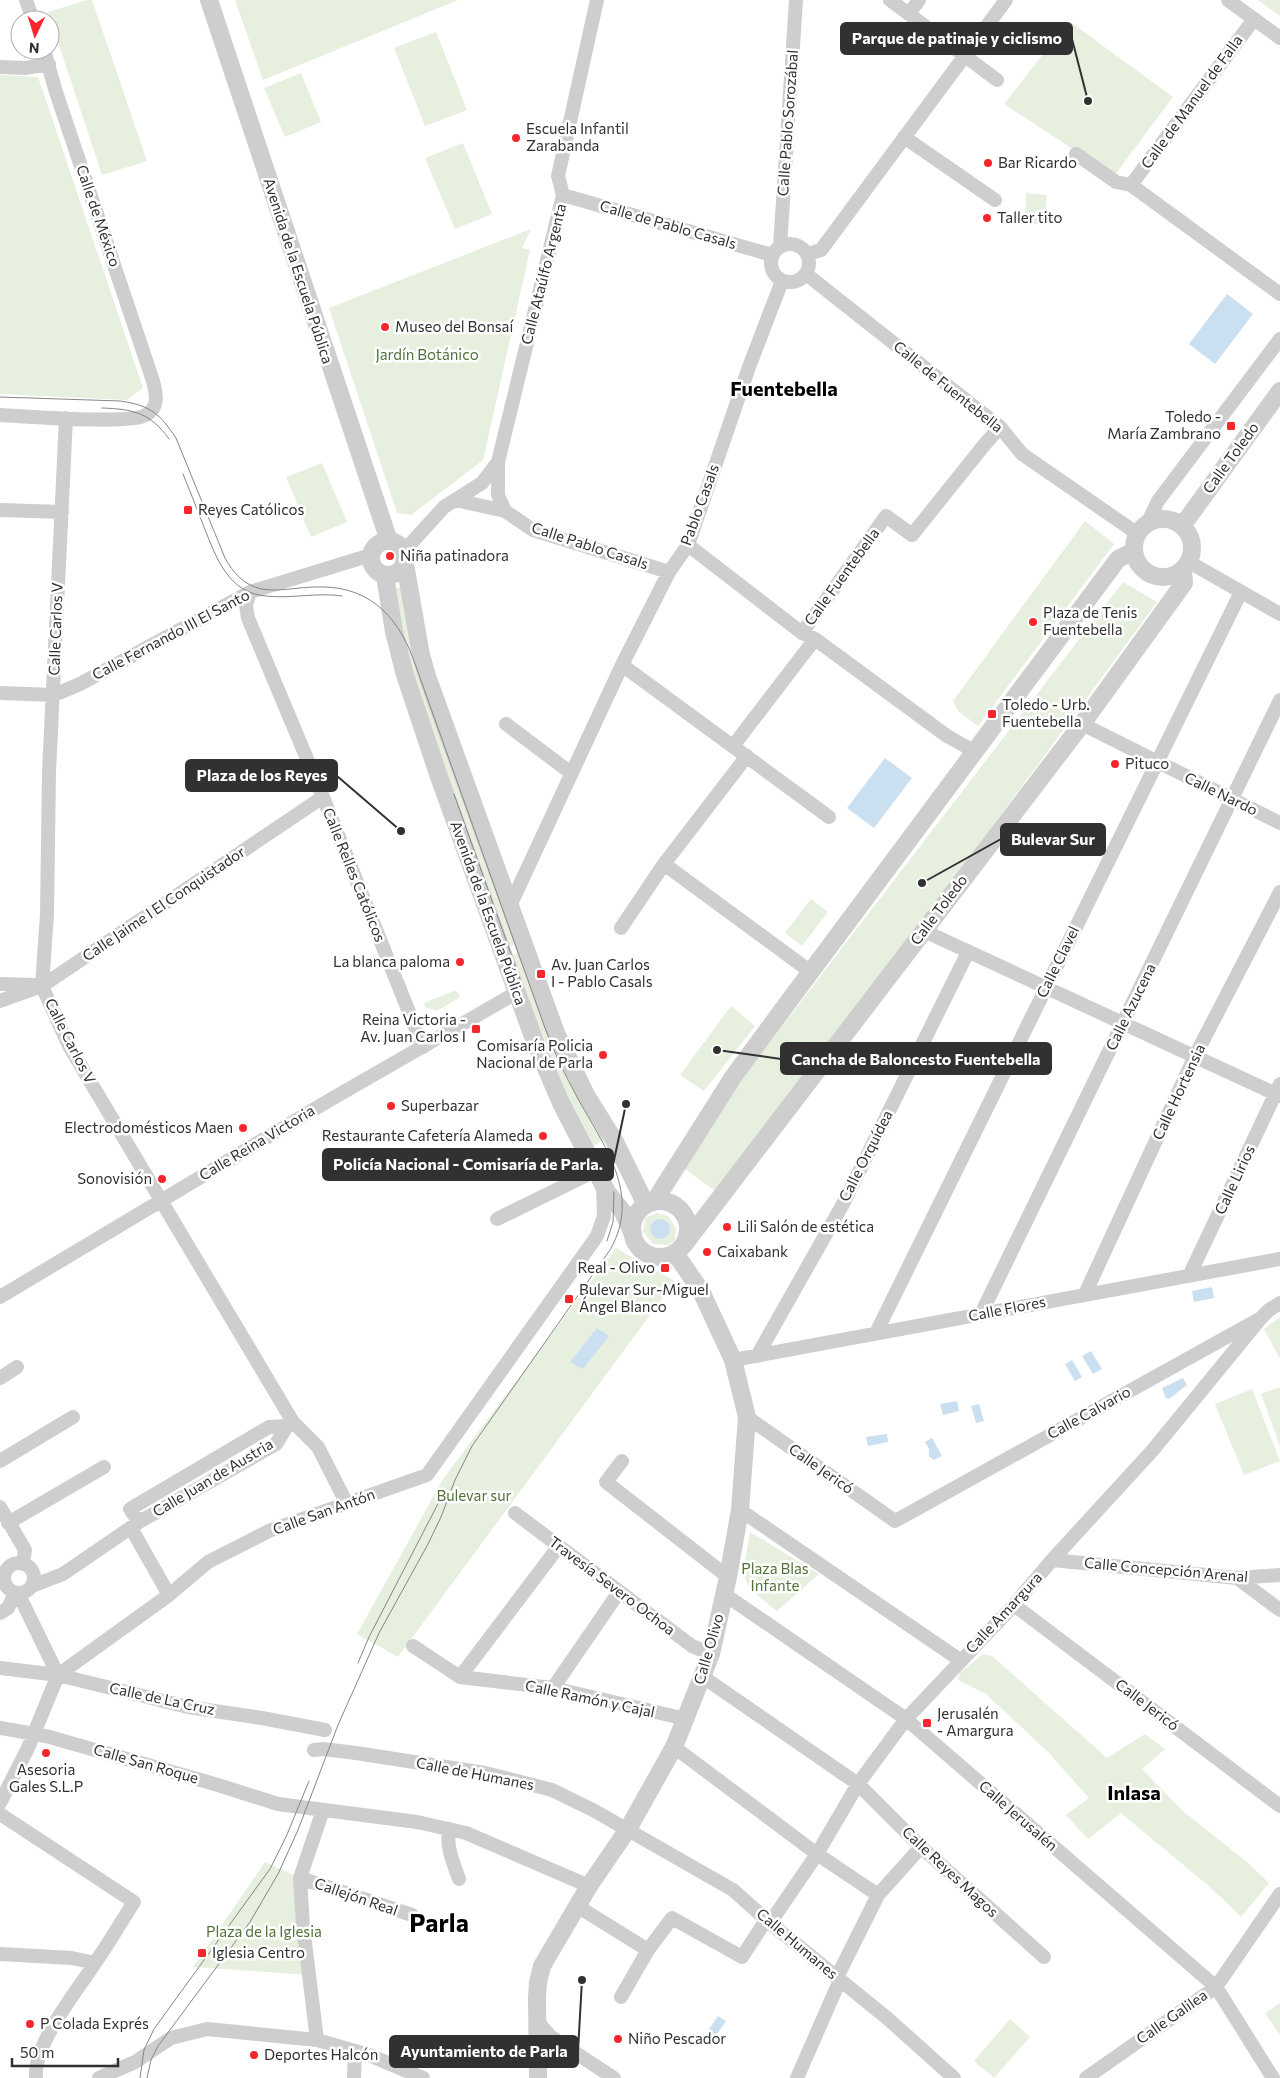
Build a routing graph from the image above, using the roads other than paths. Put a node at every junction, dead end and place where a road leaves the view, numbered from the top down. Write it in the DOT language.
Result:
graph roads {
  1 [pos="209,0"];
  2 [pos="597,0"];
  3 [pos="796,0"];
  4 [pos="890,0"];
  5 [pos="919,0"];
  6 [pos="1006,0"];
  7 [pos="1228,0"];
  8 [pos="909,14"];
  9 [pos="1254,19"];
  10 [pos="1280,38"];
  11 [pos="964,56"];
  12 [pos="48,60"];
  13 [pos="49,64"];
  14 [pos="0,67"];
  15 [pos="997,80"];
  16 [pos="904,137"];
  17 [pos="1076,154"];
  18 [pos="1131,185"];
  19 [pos="563,195"];
  20 [pos="995,200"];
  21 [pos="776,251"];
  22 [pos="808,254"];
  23 [pos="806,274"];
  24 [pos="782,281"];
  25 [pos="1280,294"];
  26 [pos="1280,339"];
  27 [pos="1280,391"];
  28 [pos="0,415"];
  29 [pos="66,418"];
  30 [pos="1000,427"];
  31 [pos="498,462"];
  32 [pos="456,500"];
  33 [pos="0,510"];
  34 [pos="505,511"];
  35 [pos="62,512"];
  36 [pos="1182,526"];
  37 [pos="1142,529"];
  38 [pos="388,541"];
  39 [pos="688,545"];
  40 [pos="1134,551"];
  41 [pos="371,555"];
  42 [pos="404,558"];
  43 [pos="1186,566"];
  44 [pos="668,572"];
  45 [pos="385,576"];
  46 [pos="250,592"];
  47 [pos="1241,592"];
  48 [pos="1280,614"];
  49 [pos="809,636"];
  50 [pos="622,665"];
  51 [pos="0,693"];
  52 [pos="54,695"];
  53 [pos="1280,700"];
  54 [pos="506,724"];
  55 [pos="1082,724"];
  56 [pos="733,746"];
  57 [pos="974,751"];
  58 [pos="747,756"];
  59 [pos="1157,762"];
  60 [pos="571,773"];
  61 [pos="323,797"];
  62 [pos="1231,799"];
  63 [pos="829,817"];
  64 [pos="1280,823"];
  65 [pos="664,864"];
  66 [pos="1280,892"];
  67 [pos="509,908"];
  68 [pos="621,928"];
  69 [pos="924,931"];
  70 [pos="968,952"];
  71 [pos="811,972"];
  72 [pos="0,984"];
  73 [pos="42,986"];
  74 [pos="1046,986"];
  75 [pos="516,993"];
  76 [pos="0,1001"];
  77 [pos="1123,1024"];
  78 [pos="423,1047"];
  79 [pos="1195,1056"];
  80 [pos="1278,1091"];
  81 [pos="600,1177"];
  82 [pos="161,1201"];
  83 [pos="650,1203"];
  84 [pos="497,1219"];
  85 [pos="633,1234"];
  86 [pos="679,1249"];
  87 [pos="1280,1259"];
  88 [pos="1189,1276"];
  89 [pos="1084,1294"];
  90 [pos="0,1297"];
  91 [pos="1280,1303"];
  92 [pos="982,1314"];
  93 [pos="1261,1318"];
  94 [pos="876,1333"];
  95 [pos="757,1356"];
  96 [pos="733,1360"];
  97 [pos="17,1367"];
  98 [pos="0,1378"];
  99 [pos="73,1417"];
  100 [pos="748,1417"];
  101 [pos="290,1424"];
  102 [pos="0,1461"];
  103 [pos="622,1461"];
  104 [pos="104,1467"];
  105 [pos="347,1504"];
  106 [pos="0,1508"];
  107 [pos="740,1510"];
  108 [pos="515,1513"];
  109 [pos="895,1520"];
  110 [pos="8,1522"];
  111 [pos="135,1525"];
  112 [pos="559,1546"];
  113 [pos="1052,1560"];
  114 [pos="23,1564"];
  115 [pos="1280,1576"];
  116 [pos="1237,1578"];
  117 [pos="726,1585"];
  118 [pos="32,1586"];
  119 [pos="619,1592"];
  120 [pos="16,1593"];
  121 [pos="169,1595"];
  122 [pos="1014,1605"];
  123 [pos="1280,1610"];
  124 [pos="0,1612"];
  125 [pos="413,1646"];
  126 [pos="711,1654"];
  127 [pos="960,1660"];
  128 [pos="0,1668"];
  129 [pos="58,1674"];
  130 [pos="460,1677"];
  131 [pos="703,1677"];
  132 [pos="553,1688"];
  133 [pos="686,1719"];
  134 [pos="906,1720"];
  135 [pos="0,1728"];
  136 [pos="324,1730"];
  137 [pos="34,1733"];
  138 [pos="674,1747"];
  139 [pos="314,1750"];
  140 [pos="858,1784"];
  141 [pos="0,1804"];
  142 [pos="1280,1806"];
  143 [pos="322,1810"];
  144 [pos="0,1814"];
  145 [pos="628,1828"];
  146 [pos="449,1829"];
  147 [pos="921,1847"];
  148 [pos="817,1854"];
  149 [pos="300,1878"];
  150 [pos="459,1879"];
  151 [pos="590,1886"];
  152 [pos="1280,1894"];
  153 [pos="878,1896"];
  154 [pos="578,1906"];
  155 [pos="412,1915"];
  156 [pos="768,1922"];
  157 [pos="648,1950"];
  158 [pos="0,1954"];
  159 [pos="1044,1957"];
  160 [pos="95,1963"];
  161 [pos="839,1979"];
  162 [pos="1216,1987"];
  163 [pos="621,1997"];
  164 [pos="539,2023"];
  165 [pos="317,2040"];
  166 [pos="355,2052"];
  167 [pos="36,2078"];
  168 [pos="99,2078"];
  169 [pos="354,2078"];
  170 [pos="423,2078"];
  171 [pos="538,2078"];
  172 [pos="614,2078"];
  173 [pos="797,2078"];
  174 [pos="954,2078"];
  175 [pos="1086,2078"];
  176 [pos="1273,2078"];
  1 -- 38 [label="street, Avenida de la Escuela Pública"];
  2 -- 19 [label="street, Calle Ataúlfo Argenta"];
  3 -- 21 [label="street, Calle Pablo Sorozábal"];
  4 -- 8 [label="street"];
  5 -- 8 [label="street"];
  6 -- 11 [label="street"];
  7 -- 9 [label="street"];
  8 -- 11 [label="street"];
  9 -- 10 [label="street"];
  9 -- 18 [label="street, Calle de Manuel de Falla"];
  11 -- 15 [label="street"];
  11 -- 16 [label="street"];
  12 -- 13 [label="street, Calle de México"];
  13 -- 14 [label="street"];
  13 -- 29 [label="street, Calle de México"];
  16 -- 20 [label="street"];
  16 -- 22 [label="street"];
  17 -- 18 [label="street"];
  18 -- 25 [label="street"];
  19 -- 21 [label="street, Calle de Pablo Casals"];
  19 -- 31 [label="street, Calle Ataúlfo Argenta"];
  21 -- 22 [label="street"];
  21 -- 24 [label="street"];
  22 -- 23 [label="street"];
  23 -- 24 [label="street"];
  23 -- 30 [label="street, Calle de Fuentebella"];
  24 -- 39 [label="street, Pablo Casals"];
  26 -- 37 [label="street"];
  27 -- 36 [label="street, Calle Toledo"];
  28 -- 29 [label="street, Calle de México"];
  29 -- 35 [label="street, Calle Carlos V"];
  30 -- 37 [label="street, Calle de Fuentebella"];
  30 -- 49 [label="street, Calle Fuentebella"];
  31 -- 32 [label="street, Calle Ataúlfo Argenta"];
  31 -- 34 [label="street"];
  32 -- 34 [label="street, Calle Pablo Casals"];
  32 -- 42 [label="street"];
  33 -- 35 [label="street"];
  34 -- 44 [label="street, Calle Pablo Casals"];
  35 -- 52 [label="street, Calle Carlos V"];
  36 -- 37 [label="street"];
  36 -- 43 [label="street"];
  37 -- 40 [label="street"];
  38 -- 41 [label="street"];
  38 -- 42 [label="street"];
  39 -- 44 [label="street, Pablo Casals"];
  39 -- 49 [label="street, Calle Fuentebella"];
  40 -- 43 [label="street"];
  40 -- 57 [label="street"];
  41 -- 45 [label="street"];
  41 -- 46 [label="street, Calle Fernando III El Santo"];
  42 -- 45 [label="street"];
  42 -- 67 [label="street, Avenida de la Escuela Pública"];
  43 -- 47 [label="street"];
  43 -- 55 [label="street, Calle Toledo"];
  44 -- 50 [label="street, Pablo Casals"];
  45 -- 75 [label="street, Avenida de la Escuela Pública"];
  46 -- 52 [label="street, Calle Fernando III El Santo"];
  46 -- 61 [label="street, Calle Relles Católicos"];
  47 -- 48 [label="street"];
  47 -- 59 [label="street, Calle Clavel"];
  49 -- 56 [label="street, Calle Fuentebella"];
  49 -- 57 [label="street, Calle Fuentebella"];
  50 -- 56 [label="street"];
  50 -- 60 [label="street, Pablo Casals"];
  51 -- 52 [label="street, Calle Fernando III El Santo"];
  52 -- 73 [label="street, Calle Carlos V"];
  53 -- 62 [label="street, Calle Azucena"];
  54 -- 60 [label="street"];
  55 -- 59 [label="street, Calle Nardo"];
  55 -- 69 [label="street, Calle Toledo"];
  56 -- 58 [label="street"];
  57 -- 71 [label="street"];
  58 -- 63 [label="street"];
  58 -- 65 [label="street"];
  59 -- 62 [label="street, Calle Nardo"];
  59 -- 74 [label="street, Calle Clavel"];
  60 -- 67 [label="street, Pablo Casals"];
  61 -- 73 [label="street, Calle Jaime I El Conquistador"];
  61 -- 78 [label="street, Calle Relles Católicos"];
  62 -- 64 [label="street, Calle Nardo"];
  62 -- 77 [label="street, Calle Azucena"];
  65 -- 68 [label="street"];
  65 -- 71 [label="street"];
  66 -- 79 [label="street, Calle Hortensia"];
  67 -- 83 [label="street, Avenida de la Escuela Pública"];
  69 -- 70 [label="street"];
  69 -- 86 [label="street, Calle Toledo"];
  70 -- 74 [label="street"];
  70 -- 95 [label="street, Calle Orquídea"];
  71 -- 83 [label="street"];
  72 -- 73 [label="street"];
  73 -- 76 [label="street, Calle Jaime I El Conquistador"];
  73 -- 82 [label="street, Calle Carlos V"];
  74 -- 77 [label="street"];
  74 -- 94 [label="street, Calle Clavel"];
  75 -- 78 [label="street, Calle Reina Victoria"];
  75 -- 81 [label="street, Avenida de la Escuela Pública"];
  77 -- 79 [label="street"];
  77 -- 92 [label="street, Calle Azucena"];
  78 -- 82 [label="street, Calle Reina Victoria"];
  79 -- 80 [label="street"];
  79 -- 89 [label="street, Calle Hortensia"];
  80 -- 88 [label="street, Calle Lirios"];
  81 -- 84 [label="street"];
  81 -- 85 [label="street, Avenida de la Escuela Pública"];
  81 -- 105 [label="street, Calle San Antón"];
  82 -- 90 [label="street, Calle Reina Victoria"];
  82 -- 101 [label="street, Calle Carlos V"];
  83 -- 85 [label="street"];
  83 -- 86 [label="street"];
  85 -- 86 [label="street"];
  86 -- 96 [label="street, Calle Olivo"];
  87 -- 88 [label="street, Calle Flores"];
  88 -- 89 [label="street, Calle Flores"];
  89 -- 92 [label="street, Calle Flores"];
  91 -- 93 [label="street, Calle Calvario"];
  92 -- 94 [label="street, Calle Flores"];
  93 -- 109 [label="street, Calle Calvario"];
  93 -- 113 [label="street, Calle Amargura"];
  94 -- 95 [label="street, Calle Flores"];
  95 -- 96 [label="street, Calle Flores"];
  96 -- 100 [label="street, Calle Olivo"];
  97 -- 98 [label="street"];
  99 -- 102 [label="street"];
  100 -- 107 [label="street, Calle Olivo"];
  100 -- 109 [label="street, Calle Jericó"];
  101 -- 105 [label="street, Calle Carlos V"];
  101 -- 111 [label="street, Calle Juan de Austria"];
  101 -- 111 [label="street, Calle Juan de Austria"];
  103 -- 117 [label="street, Calle Jerusalén"];
  104 -- 110 [label="street"];
  105 -- 121 [label="street, Calle San Antón"];
  106 -- 110 [label="street"];
  107 -- 117 [label="street, Calle Olivo"];
  107 -- 127 [label="street"];
  108 -- 112 [label="street, Travesía Severo Ochoa"];
  110 -- 114 [label="street"];
  111 -- 118 [label="street, Calle Juan de Austria"];
  111 -- 121 [label="street"];
  112 -- 119 [label="street, Travesía Severo Ochoa"];
  112 -- 130 [label="street"];
  113 -- 116 [label="street, Calle Concepción Arenal"];
  113 -- 122 [label="street, Calle Amargura"];
  114 -- 118 [label="street"];
  114 -- 120 [label="street"];
  115 -- 116 [label="street, Calle Concepción Arenal"];
  116 -- 123 [label="street"];
  117 -- 126 [label="street, Calle Olivo"];
  117 -- 134 [label="street, Calle Jerusalén"];
  118 -- 120 [label="street"];
  119 -- 126 [label="street, Travesía Severo Ochoa"];
  119 -- 132 [label="street"];
  120 -- 124 [label="street"];
  120 -- 129 [label="street"];
  121 -- 129 [label="street, Calle San Antón"];
  122 -- 127 [label="street, Calle Amargura"];
  122 -- 142 [label="street, Calle Jericó"];
  125 -- 130 [label="street, Calle Ramón y Cajal"];
  126 -- 131 [label="street, Calle Olivo"];
  127 -- 134 [label="street, Calle Amargura"];
  128 -- 129 [label="street, Calle de La Cruz"];
  129 -- 136 [label="street, Calle de La Cruz"];
  129 -- 137 [label="street"];
  130 -- 132 [label="street, Calle Ramón y Cajal"];
  131 -- 133 [label="street, Calle Olivo"];
  131 -- 140 [label="street"];
  132 -- 133 [label="street, Calle Ramón y Cajal"];
  133 -- 138 [label="street, Calle Olivo"];
  134 -- 140 [label="street, Calle Amargura"];
  134 -- 162 [label="street, Calle Jerusalén"];
  135 -- 137 [label="street, Calle San Roque"];
  137 -- 141 [label="street"];
  137 -- 143 [label="street, Calle San Roque"];
  138 -- 145 [label="street, Calle Olivo"];
  138 -- 148 [label="street"];
  139 -- 145 [label="street, Calle de Humanes"];
  140 -- 147 [label="street, Calle Reyes Magos"];
  140 -- 148 [label="street, Calle Amargura"];
  143 -- 146 [label="street"];
  143 -- 149 [label="street"];
  144 -- 160 [label="street"];
  145 -- 151 [label="street, Calle Olivo"];
  145 -- 156 [label="street, Calle Humanes"];
  146 -- 150 [label="street"];
  146 -- 151 [label="street"];
  147 -- 153 [label="street"];
  147 -- 159 [label="street, Calle Reyes Magos"];
  148 -- 153 [label="street"];
  148 -- 156 [label="street, Calle Amargura"];
  149 -- 155 [label="street, Callejón Real"];
  149 -- 165 [label="street"];
  151 -- 154 [label="street, Calle Olivo"];
  152 -- 162 [label="street, Calle Galilea"];
  153 -- 161 [label="street"];
  154 -- 157 [label="street"];
  154 -- 164 [label="street, Calle Olivo"];
  156 -- 157 [label="street, Calle Amargura"];
  156 -- 161 [label="street, Calle Humanes"];
  157 -- 163 [label="street"];
  158 -- 160 [label="street"];
  160 -- 167 [label="street"];
  161 -- 173 [label="street"];
  161 -- 174 [label="street, Calle Humanes"];
  162 -- 175 [label="street, Calle Galilea"];
  162 -- 176 [label="street, Calle Jerusalén"];
  164 -- 171 [label="street, Calle Olivo"];
  164 -- 172 [label="street"];
  165 -- 166 [label="street"];
  165 -- 168 [label="street"];
  166 -- 169 [label="street"];
  166 -- 170 [label="street"];
}
